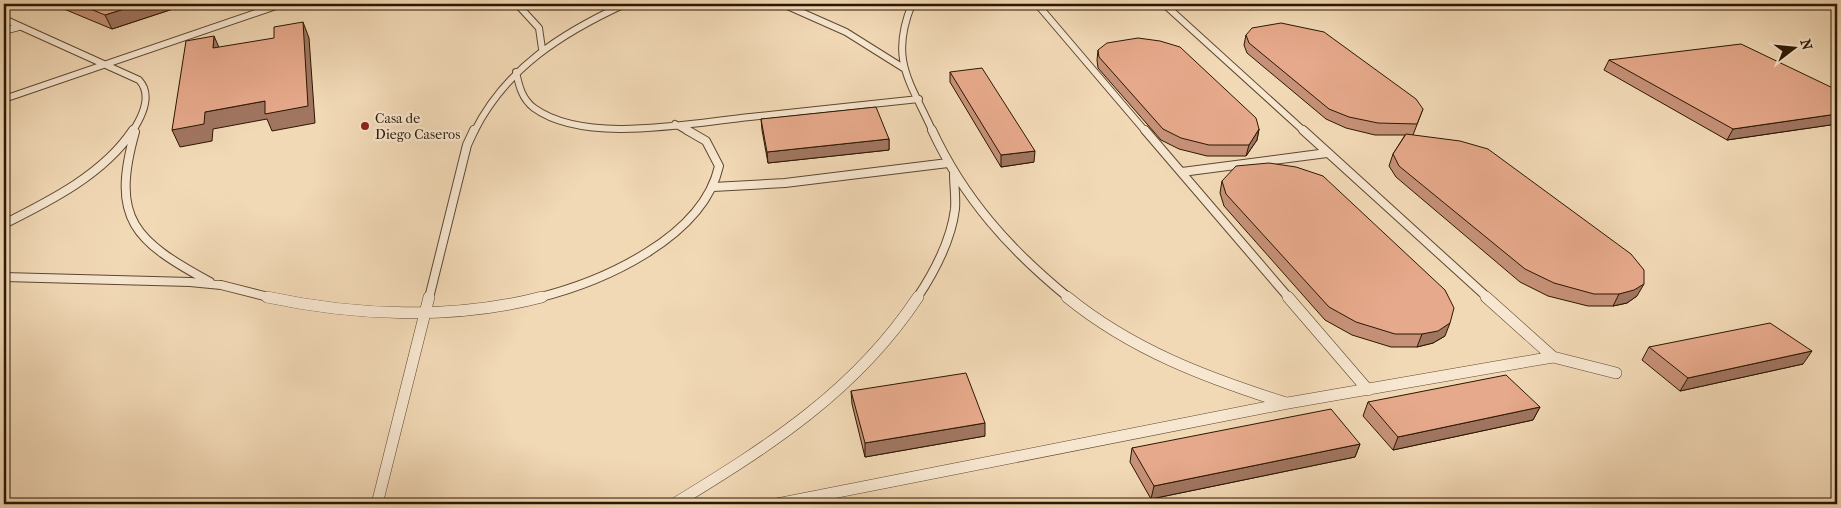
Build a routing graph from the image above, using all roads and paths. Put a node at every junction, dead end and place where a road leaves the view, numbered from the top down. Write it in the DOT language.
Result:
graph roads {
  1 [pos="282,4"];
  2 [pos="517,4"];
  3 [pos="625,4"];
  4 [pos="783,4"];
  5 [pos="912,4"];
  6 [pos="1037,4"];
  7 [pos="1164,4"];
  8 [pos="4,19"];
  9 [pos="19,27"];
  10 [pos="4,31"];
  11 [pos="542,49"];
  12 [pos="108,64"];
  13 [pos="905,69"];
  14 [pos="516,72"];
  15 [pos="4,99"];
  16 [pos="919,99"];
  17 [pos="675,124"];
  18 [pos="136,126"];
  19 [pos="1327,153"];
  20 [pos="948,163"];
  21 [pos="954,172"];
  22 [pos="1182,172"];
  23 [pos="713,187"];
  24 [pos="4,224"];
  25 [pos="4,277"];
  26 [pos="213,284"];
  27 [pos="427,311"];
  28 [pos="1553,357"];
  29 [pos="1616,373"];
  30 [pos="1368,390"];
  31 [pos="1288,403"];
  32 [pos="377,504"];
  33 [pos="674,504"];
  34 [pos="777,504"];
  1 -- 12 [label="lane"];
  2 -- 11 [label="lane"];
  3 -- 11 [label="lane"];
  4 -- 13 [label="lane"];
  5 -- 13 [label="lane"];
  6 -- 22 [label="lane"];
  7 -- 19 [label="lane"];
  8 -- 9 [label="lane"];
  9 -- 10 [label="lane"];
  9 -- 12 [label="lane"];
  11 -- 14 [label="lane"];
  12 -- 15 [label="lane"];
  12 -- 18 [label="lane"];
  13 -- 16 [label="lane"];
  14 -- 17 [label="lane"];
  14 -- 27 [label="lane"];
  16 -- 17 [label="lane"];
  16 -- 20 [label="lane"];
  17 -- 23 [label="lane"];
  18 -- 24 [label="lane"];
  18 -- 26 [label="lane"];
  19 -- 22 [label="lane"];
  19 -- 28 [label="lane"];
  20 -- 21 [label="lane"];
  20 -- 23 [label="lane"];
  21 -- 31 [label="lane"];
  21 -- 33 [label="lane"];
  22 -- 30 [label="lane"];
  23 -- 27 [label="lane"];
  25 -- 26 [label="lane"];
  26 -- 27 [label="lane"];
  27 -- 32 [label="lane"];
  28 -- 29 [label="lane"];
  28 -- 30 [label="lane"];
  30 -- 31 [label="lane"];
  31 -- 34 [label="lane"];
}
